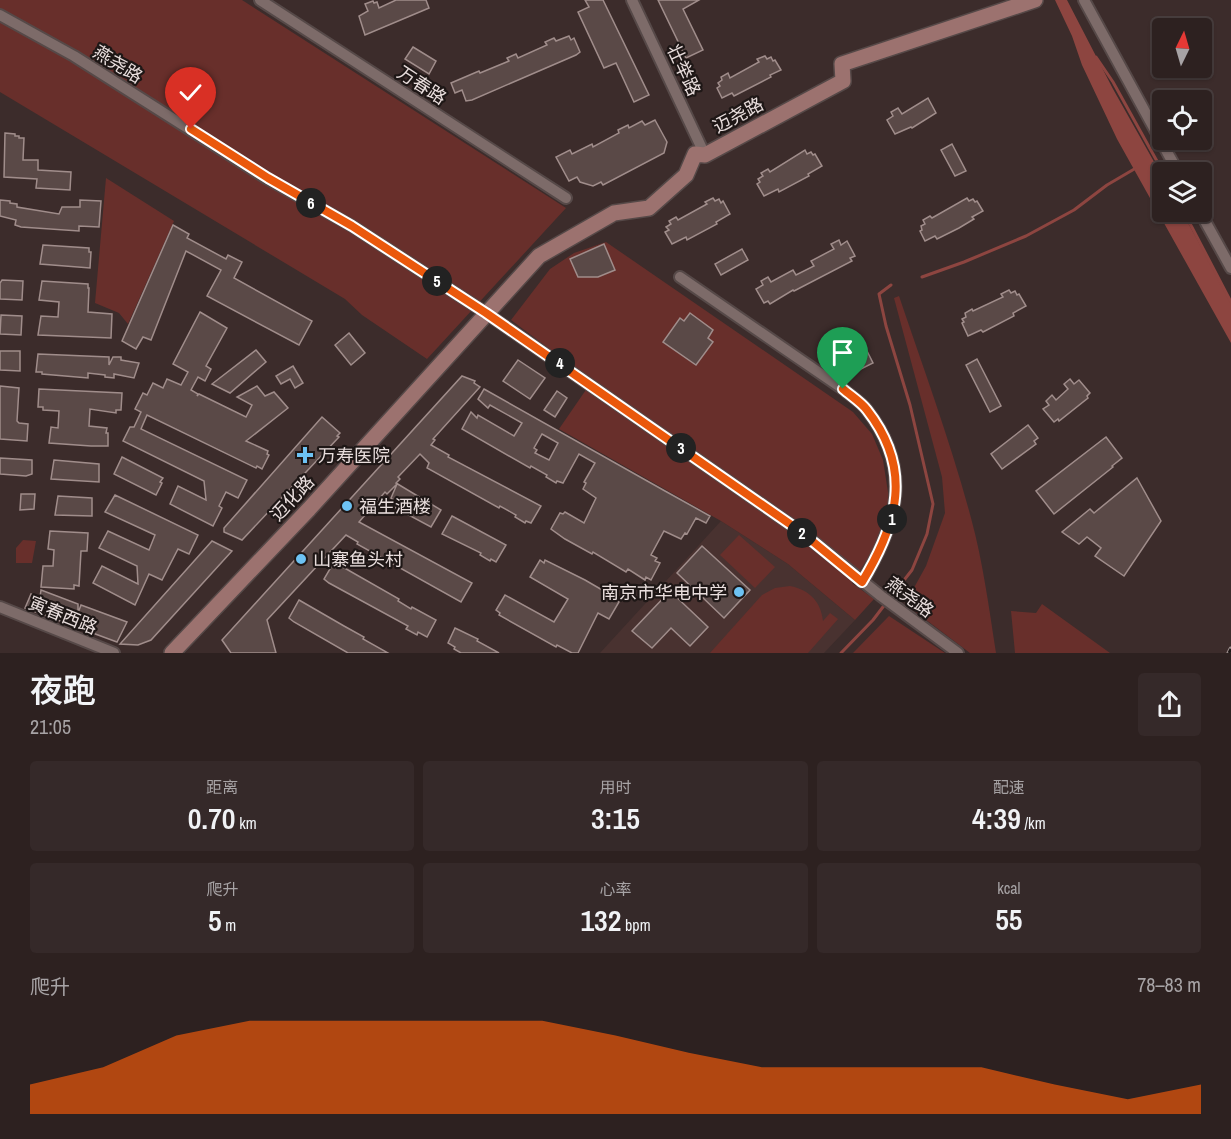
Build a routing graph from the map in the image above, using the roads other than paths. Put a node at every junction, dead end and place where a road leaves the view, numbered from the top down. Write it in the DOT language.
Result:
graph roads {
  1 [pos="260,0"];
  2 [pos="632,0"];
  3 [pos="1083,0"];
  4 [pos="1029,2"];
  5 [pos="0,15"];
  6 [pos="705,155"];
  7 [pos="1172,162"];
  8 [pos="566,198"];
  9 [pos="1206,222"];
  10 [pos="1231,268"];
  11 [pos="680,277"];
  12 [pos="486,313"];
  13 [pos="862,582"];
  14 [pos="0,608"];
  15 [pos="114,653"];
  16 [pos="172,653"];
  17 [pos="958,653"];
  1 -- 8 [label="street, 万春路"];
  2 -- 6 [label="street, 壮举路"];
  3 -- 7 [label="street"];
  4 -- 6 [label="street, 迈尧路"];
  5 -- 12 [label="street, 燕尧路"];
  6 -- 12 [label="street, 迈尧路"];
  9 -- 10 [label="street"];
  11 -- 13 [label="street"];
  12 -- 13 [label="street, 燕尧路"];
  12 -- 16 [label="street, 迈化路"];
  13 -- 17 [label="street, 燕尧路"];
  14 -- 15 [label="street, 寅春西路"];
}
